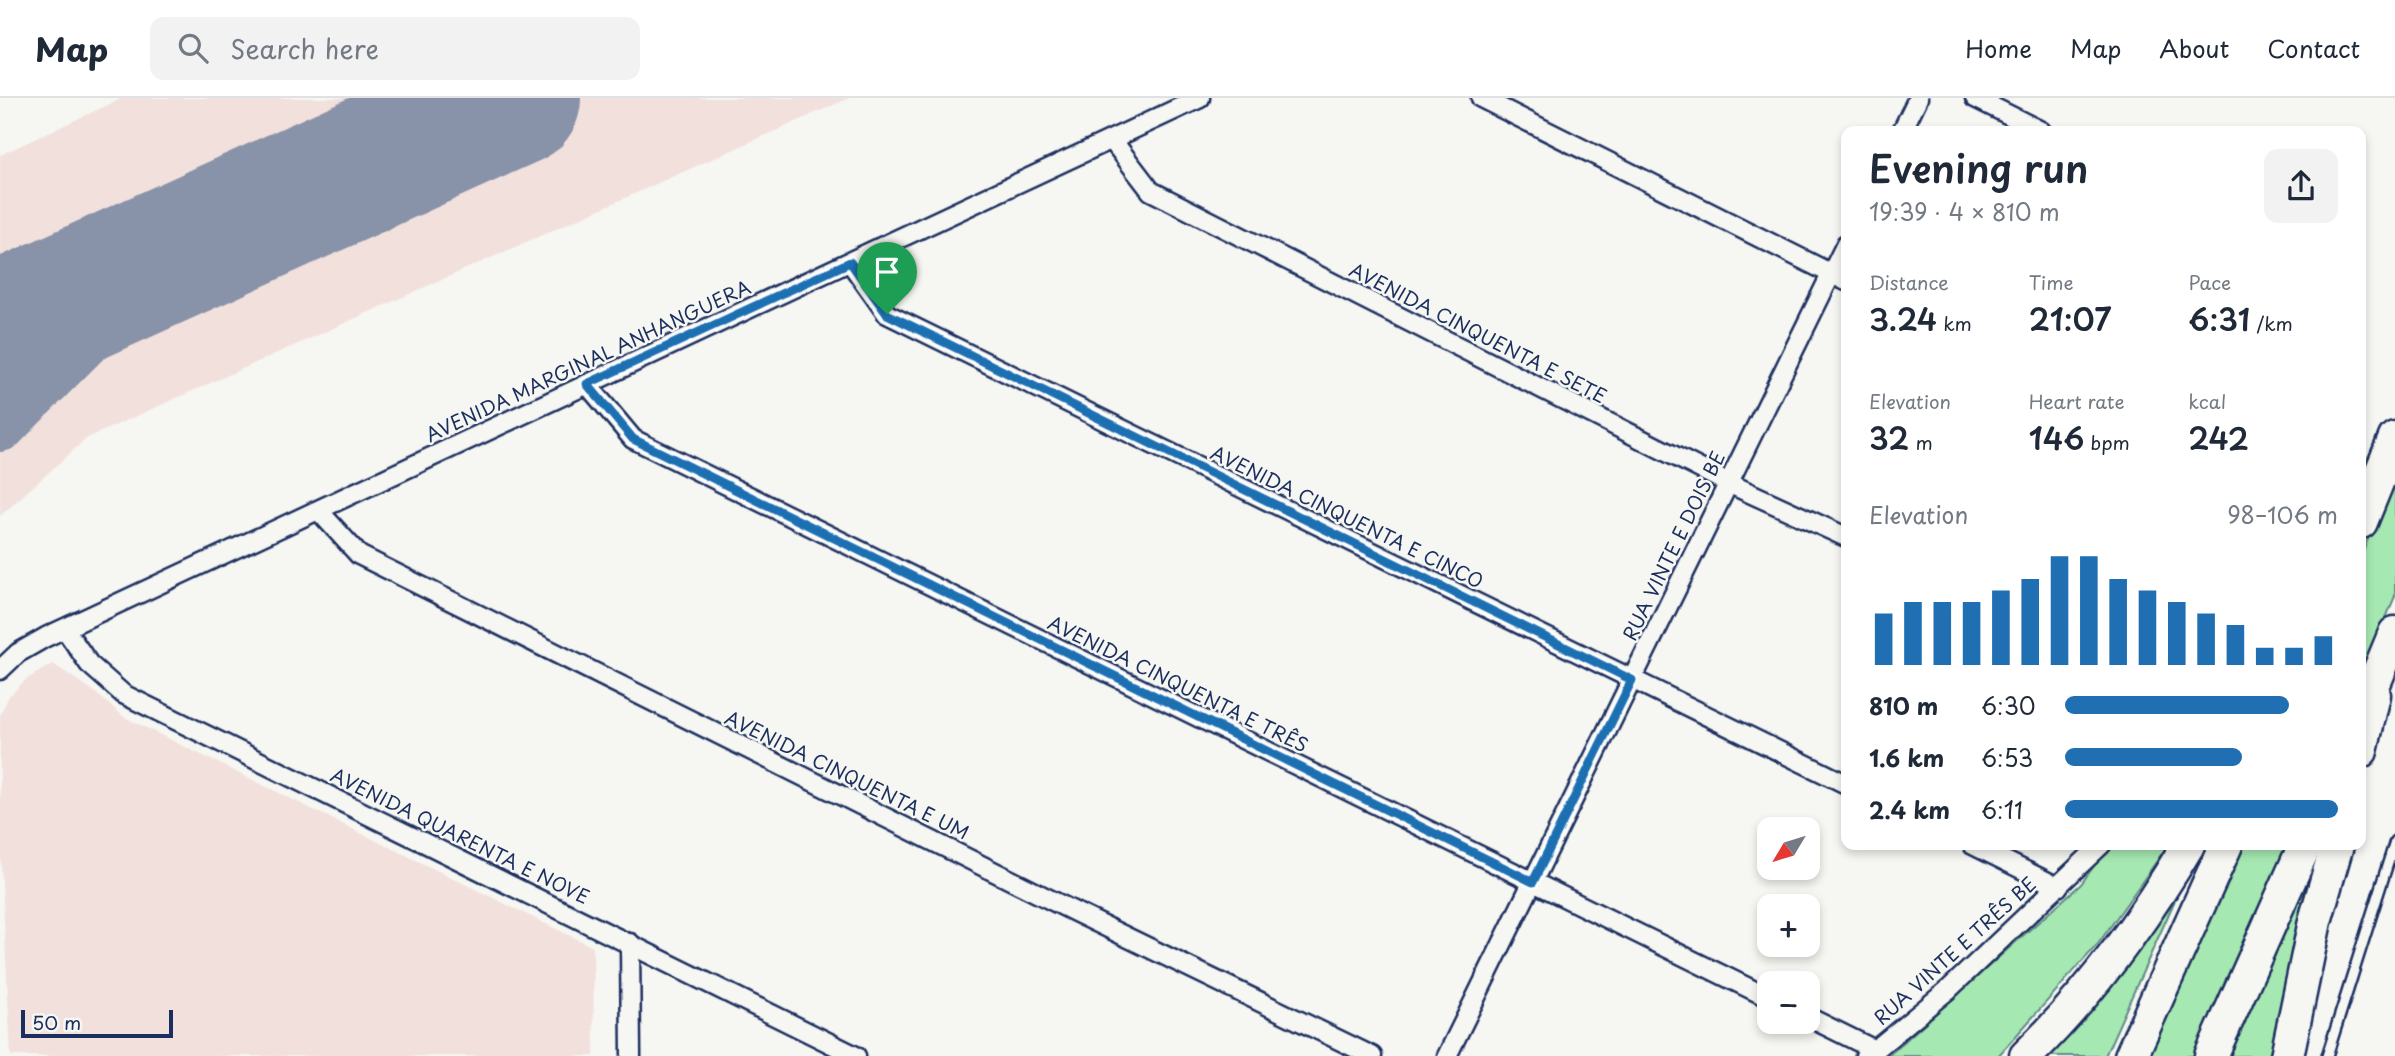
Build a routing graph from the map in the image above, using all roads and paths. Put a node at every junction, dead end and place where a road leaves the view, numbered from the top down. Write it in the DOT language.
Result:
graph roads {
  1 [pos="1200,98"];
  2 [pos="1481,98"];
  3 [pos="1918,98"];
  4 [pos="1975,98"];
  5 [pos="1904,126"];
  6 [pos="2031,126"];
  7 [pos="1112,140"];
  8 [pos="850,262"];
  9 [pos="1839,277"];
  10 [pos="587,384"];
  11 [pos="2395,438"];
  12 [pos="1728,483"];
  13 [pos="319,510"];
  14 [pos="2366,510"];
  15 [pos="1841,535"];
  16 [pos="65,629"];
  17 [pos="2395,633"];
  18 [pos="2381,667"];
  19 [pos="0,670"];
  20 [pos="1632,680"];
  21 [pos="2366,703"];
  22 [pos="2366,730"];
  23 [pos="1841,782"];
  24 [pos="2395,841"];
  25 [pos="1983,850"];
  26 [pos="2096,850"];
  27 [pos="2185,850"];
  28 [pos="2224,850"];
  29 [pos="2303,850"];
  30 [pos="2336,850"];
  31 [pos="1533,882"];
  32 [pos="2058,887"];
  33 [pos="630,943"];
  34 [pos="1757,992"];
  35 [pos="1820,1024"];
  36 [pos="1870,1053"];
  37 [pos="631,1056"];
  38 [pos="856,1056"];
  39 [pos="1372,1056"];
  40 [pos="1447,1056"];
  41 [pos="2026,1056"];
  42 [pos="2130,1056"];
  43 [pos="2211,1056"];
  44 [pos="2287,1056"];
  45 [pos="2327,1056"];
  1 -- 7 [label="street, AVENIDA MARGINAL ANHANGUERA"];
  2 -- 9 [label="street"];
  3 -- 5 [label="street"];
  4 -- 6 [label="street"];
  7 -- 8 [label="street, AVENIDA MARGINAL ANHANGUERA"];
  7 -- 12 [label="street, AVENIDA CINQUENTA E SETE"];
  8 -- 10 [label="street, AVENIDA MARGINAL ANHANGUERA"];
  8 -- 20 [label="street, AVENIDA CINQUENTA E CINCO"];
  9 -- 12 [label="street, RUA VINTE E DOIS BE"];
  10 -- 13 [label="street, AVENIDA MARGINAL ANHANGUERA"];
  10 -- 31 [label="street, AVENIDA CINQUENTA E TRÊS"];
  11 -- 14 [label="highway"];
  12 -- 15 [label="street, AVENIDA CINQUENTA E SETE"];
  12 -- 20 [label="street, RUA VINTE E DOIS BE"];
  13 -- 16 [label="street, AVENIDA MARGINAL ANHANGUERA"];
  13 -- 39 [label="street, AVENIDA CINQUENTA E UM"];
  16 -- 19 [label="street, AVENIDA MARGINAL ANHANGUERA"];
  16 -- 33 [label="street, AVENIDA QUARENTA E NOVE"];
  17 -- 18 [label="highway"];
  18 -- 21 [label="highway"];
  18 -- 22 [label="highway"];
  20 -- 23 [label="street, AVENIDA CINQUENTA E CINCO"];
  20 -- 31 [label="street, RUA VINTE E DOIS BE"];
  24 -- 45 [label="lane"];
  25 -- 32 [label="street"];
  26 -- 32 [label="street, RUA VINTE E TRÊS BE"];
  27 -- 41 [label="highway"];
  28 -- 42 [label="highway"];
  29 -- 43 [label="highway"];
  30 -- 44 [label="highway"];
  31 -- 34 [label="street, AVENIDA CINQUENTA E TRÊS"];
  31 -- 40 [label="street, RUA VINTE E DOIS BE"];
  32 -- 36 [label="street, RUA VINTE E TRÊS BE"];
  33 -- 37 [label="street"];
  33 -- 38 [label="street, AVENIDA QUARENTA E NOVE"];
  35 -- 36 [label="street"];
}
